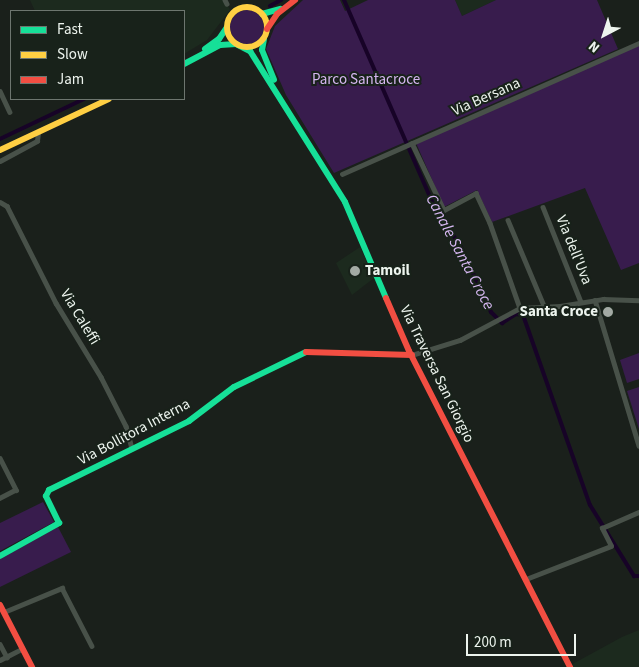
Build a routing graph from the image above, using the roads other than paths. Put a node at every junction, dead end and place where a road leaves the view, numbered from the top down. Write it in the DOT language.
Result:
graph roads {
  1 [pos="244,0"];
  2 [pos="252,0"];
  3 [pos="295,0"];
  4 [pos="288,5"];
  5 [pos="241,8"];
  6 [pos="255,9"];
  7 [pos="262,14"];
  8 [pos="227,27"];
  9 [pos="267,29"];
  10 [pos="264,38"];
  11 [pos="639,43"];
  12 [pos="241,46"];
  13 [pos="185,59"];
  14 [pos="185,64"];
  15 [pos="0,90"];
  16 [pos="280,94"];
  17 [pos="107,100"];
  18 [pos="10,112"];
  19 [pos="38,133"];
  20 [pos="412,143"];
  21 [pos="0,150"];
  22 [pos="0,161"];
  23 [pos="342,174"];
  24 [pos="0,202"];
  25 [pos="543,207"];
  26 [pos="508,220"];
  27 [pos="595,300"];
  28 [pos="639,300"];
  29 [pos="581,302"];
  30 [pos="520,308"];
  31 [pos="545,308"];
  32 [pos="412,355"];
  33 [pos="639,446"];
  34 [pos="132,448"];
  35 [pos="0,458"];
  36 [pos="0,498"];
  37 [pos="639,512"];
  38 [pos="0,556"];
  39 [pos="526,579"];
  40 [pos="0,605"];
  41 [pos="3,613"];
  42 [pos="0,644"];
  43 [pos="92,646"];
  44 [pos="22,649"];
  45 [pos="7,657"];
  46 [pos="0,660"];
  47 [pos="32,667"];
  48 [pos="570,667"];
  1 -- 5 [label="main road"];
  2 -- 6 [label="main road"];
  3 -- 4 [label="main road"];
  4 -- 7 [label="main road"];
  4 -- 9 [label="main road"];
  5 -- 6 [label="main road"];
  5 -- 8 [label="main road"];
  6 -- 7 [label="main road"];
  7 -- 9 [label="main road"];
  8 -- 12 [label="main road"];
  8 -- 13 [label="main road"];
  9 -- 10 [label="main road"];
  10 -- 12 [label="main road"];
  10 -- 16 [label="main road, Via Traversa San Giorgio"];
  11 -- 20 [label="street, Via Bersana"];
  12 -- 14 [label="main road"];
  12 -- 16 [label="main road, Via Traversa San Giorgio"];
  15 -- 18 [label="street"];
  16 -- 32 [label="main road, Via Traversa San Giorgio"];
  17 -- 19 [label="main road"];
  19 -- 21 [label="main road"];
  19 -- 22 [label="street"];
  20 -- 23 [label="street, Via Bersana"];
  20 -- 30 [label="street"];
  24 -- 34 [label="street, Via Caleffi"];
  25 -- 29 [label="street, Via dell'Uva"];
  26 -- 31 [label="street"];
  27 -- 28 [label="street"];
  27 -- 29 [label="street"];
  27 -- 33 [label="street"];
  29 -- 31 [label="street"];
  30 -- 31 [label="street"];
  30 -- 32 [label="street"];
  32 -- 34 [label="main road, Via Bollitora Interna"];
  32 -- 39 [label="main road, Via Traversa San Giorgio"];
  34 -- 38 [label="main road, Via Bollitora Interna"];
  35 -- 36 [label="street"];
  37 -- 39 [label="street"];
  39 -- 48 [label="main road, Via Traversa San Giorgio"];
  40 -- 41 [label="main road"];
  41 -- 43 [label="street"];
  41 -- 44 [label="main road"];
  42 -- 45 [label="street"];
  44 -- 45 [label="street"];
  44 -- 47 [label="main road"];
  45 -- 46 [label="street"];
}
